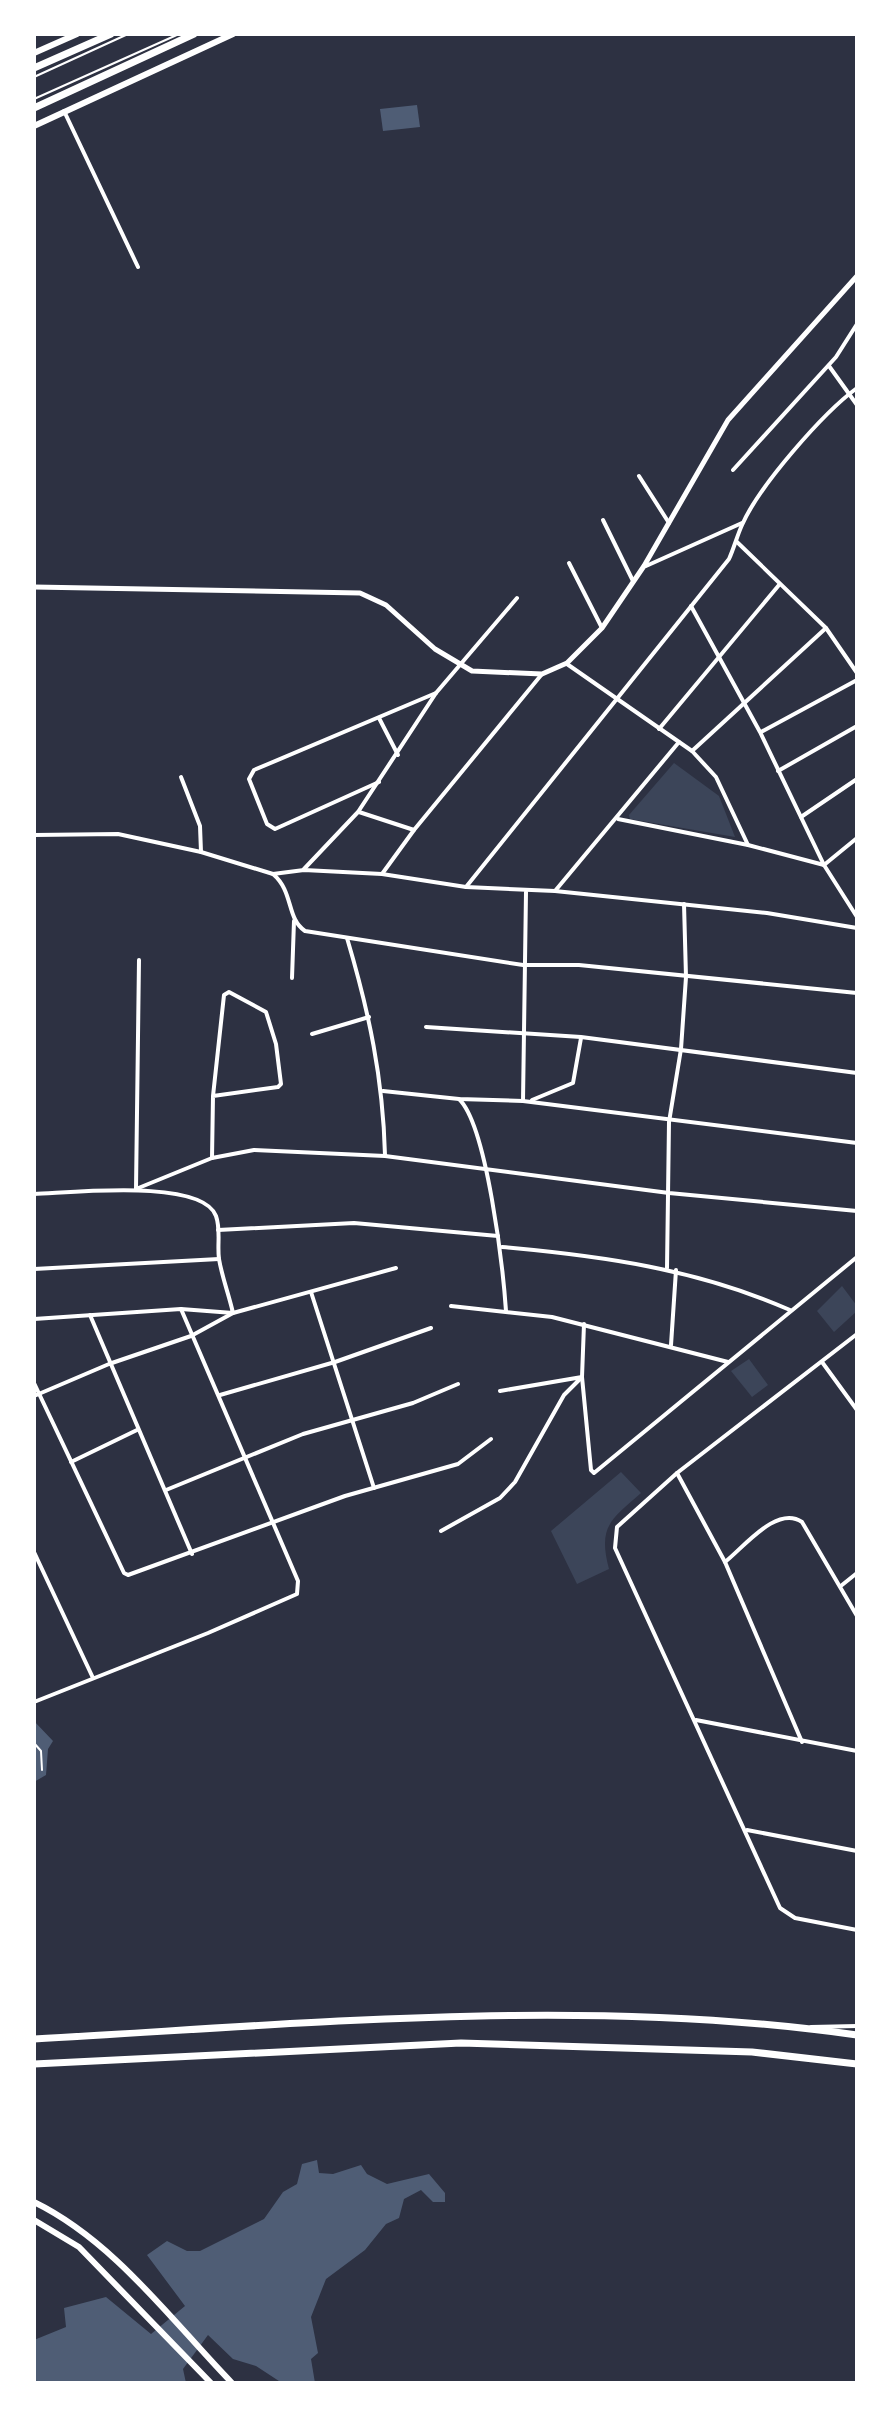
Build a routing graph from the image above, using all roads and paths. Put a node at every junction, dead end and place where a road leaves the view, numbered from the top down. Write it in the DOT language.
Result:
graph roads {
  1 [pos="77,34"];
  2 [pos="111,34"];
  3 [pos="128,34"];
  4 [pos="179,34"];
  5 [pos="194,34"];
  6 [pos="233,34"];
  7 [pos="34,53"];
  8 [pos="34,68"];
  9 [pos="34,77"];
  10 [pos="34,99"];
  11 [pos="34,108"];
  12 [pos="64,111"];
  13 [pos="34,126"];
  14 [pos="138,267"];
  15 [pos="857,276"];
  16 [pos="857,324"];
  17 [pos="829,366"];
  18 [pos="857,388"];
  19 [pos="849,394"];
  20 [pos="857,405"];
  21 [pos="733,470"];
  22 [pos="639,476"];
  23 [pos="603,520"];
  24 [pos="669,523"];
  25 [pos="742,523"];
  26 [pos="737,542"];
  27 [pos="569,563"];
  28 [pos="644,566"];
  29 [pos="633,581"];
  30 [pos="779,585"];
  31 [pos="34,587"];
  32 [pos="517,598"];
  33 [pos="691,606"];
  34 [pos="602,628"];
  35 [pos="826,628"];
  36 [pos="719,655"];
  37 [pos="567,663"];
  38 [pos="462,666"];
  39 [pos="857,673"];
  40 [pos="542,674"];
  41 [pos="857,680"];
  42 [pos="436,693"];
  43 [pos="617,698"];
  44 [pos="744,702"];
  45 [pos="379,718"];
  46 [pos="857,726"];
  47 [pos="659,729"];
  48 [pos="760,732"];
  49 [pos="679,742"];
  50 [pos="692,751"];
  51 [pos="398,755"];
  52 [pos="778,771"];
  53 [pos="181,777"];
  54 [pos="857,779"];
  55 [pos="379,782"];
  56 [pos="358,812"];
  57 [pos="801,817"];
  58 [pos="618,819"];
  59 [pos="414,830"];
  60 [pos="34,835"];
  61 [pos="857,838"];
  62 [pos="748,845"];
  63 [pos="201,852"];
  64 [pos="824,865"];
  65 [pos="304,870"];
  66 [pos="273,874"];
  67 [pos="382,874"];
  68 [pos="466,887"];
  69 [pos="555,891"];
  70 [pos="526,892"];
  71 [pos="684,904"];
  72 [pos="857,917"];
  73 [pos="294,918"];
  74 [pos="857,928"];
  75 [pos="347,938"];
  76 [pos="139,960"];
  77 [pos="523,965"];
  78 [pos="686,977"];
  79 [pos="292,978"];
  80 [pos="857,993"];
  81 [pos="369,1017"];
  82 [pos="426,1027"];
  83 [pos="522,1032"];
  84 [pos="312,1034"];
  85 [pos="581,1037"];
  86 [pos="681,1049"];
  87 [pos="857,1073"];
  88 [pos="383,1091"];
  89 [pos="213,1096"];
  90 [pos="459,1099"];
  91 [pos="523,1101"];
  92 [pos="530,1102"];
  93 [pos="669,1122"];
  94 [pos="857,1143"];
  95 [pos="385,1156"];
  96 [pos="212,1158"];
  97 [pos="484,1169"];
  98 [pos="136,1189"];
  99 [pos="669,1193"];
  100 [pos="34,1194"];
  101 [pos="857,1211"];
  102 [pos="218,1230"];
  103 [pos="498,1236"];
  104 [pos="502,1247"];
  105 [pos="857,1257"];
  106 [pos="219,1259"];
  107 [pos="396,1268"];
  108 [pos="667,1268"];
  109 [pos="34,1269"];
  110 [pos="676,1270"];
  111 [pos="310,1291"];
  112 [pos="451,1306"];
  113 [pos="181,1309"];
  114 [pos="790,1310"];
  115 [pos="506,1311"];
  116 [pos="233,1313"];
  117 [pos="90,1315"];
  118 [pos="34,1319"];
  119 [pos="584,1324"];
  120 [pos="431,1328"];
  121 [pos="857,1334"];
  122 [pos="191,1336"];
  123 [pos="671,1345"];
  124 [pos="335,1362"];
  125 [pos="728,1362"];
  126 [pos="822,1362"];
  127 [pos="109,1364"];
  128 [pos="582,1377"];
  129 [pos="34,1383"];
  130 [pos="458,1384"];
  131 [pos="500,1391"];
  132 [pos="36,1395"];
  133 [pos="219,1395"];
  134 [pos="857,1410"];
  135 [pos="351,1419"];
  136 [pos="138,1430"];
  137 [pos="491,1439"];
  138 [pos="246,1456"];
  139 [pos="71,1462"];
  140 [pos="677,1473"];
  141 [pos="374,1488"];
  142 [pos="166,1490"];
  143 [pos="274,1523"];
  144 [pos="441,1531"];
  145 [pos="34,1552"];
  146 [pos="192,1554"];
  147 [pos="725,1562"];
  148 [pos="857,1573"];
  149 [pos="842,1585"];
  150 [pos="857,1616"];
  151 [pos="93,1678"];
  152 [pos="34,1702"];
  153 [pos="696,1720"];
  154 [pos="802,1742"];
  155 [pos="34,1743"];
  156 [pos="857,1751"];
  157 [pos="42,1770"];
  158 [pos="747,1830"];
  159 [pos="857,1851"];
  160 [pos="857,1930"];
  161 [pos="857,2026"];
  162 [pos="799,2027"];
  163 [pos="857,2035"];
  164 [pos="34,2039"];
  165 [pos="34,2064"];
  166 [pos="857,2064"];
  167 [pos="34,2202"];
  168 [pos="34,2220"];
  169 [pos="211,2383"];
  170 [pos="232,2383"];
  1 -- 7 [label="main road"];
  2 -- 8 [label="main road"];
  3 -- 9 [label="lane"];
  4 -- 10 [label="lane"];
  5 -- 11 [label="main road"];
  6 -- 12 [label="main road"];
  12 -- 13 [label="main road"];
  12 -- 14 [label="street"];
  15 -- 24 [label="street"];
  16 -- 17 [label="street"];
  17 -- 19 [label="street"];
  17 -- 21 [label="street"];
  18 -- 19 [label="street"];
  19 -- 20 [label="street"];
  19 -- 25 [label="street"];
  22 -- 24 [label="street"];
  23 -- 29 [label="street"];
  24 -- 28 [label="street"];
  25 -- 26 [label="street"];
  25 -- 28 [label="street"];
  26 -- 30 [label="street"];
  26 -- 33 [label="street"];
  27 -- 34 [label="street"];
  28 -- 29 [label="street"];
  29 -- 34 [label="street"];
  30 -- 35 [label="street"];
  30 -- 36 [label="street"];
  31 -- 38 [label="street"];
  32 -- 38 [label="street"];
  33 -- 36 [label="street"];
  33 -- 43 [label="street"];
  34 -- 37 [label="street"];
  35 -- 39 [label="street"];
  35 -- 44 [label="street"];
  36 -- 44 [label="street"];
  36 -- 47 [label="street"];
  37 -- 40 [label="street"];
  37 -- 43 [label="street"];
  38 -- 40 [label="street"];
  38 -- 42 [label="street"];
  40 -- 59 [label="street"];
  41 -- 48 [label="street"];
  42 -- 45 [label="street"];
  42 -- 51 [label="street"];
  43 -- 47 [label="street"];
  43 -- 68 [label="street"];
  44 -- 48 [label="street"];
  44 -- 50 [label="street"];
  45 -- 51 [label="street"];
  45 -- 55 [label="street"];
  46 -- 52 [label="street"];
  47 -- 49 [label="street"];
  48 -- 52 [label="street"];
  49 -- 50 [label="street"];
  49 -- 58 [label="street"];
  50 -- 62 [label="street"];
  51 -- 55 [label="street"];
  52 -- 57 [label="street"];
  53 -- 63 [label="street"];
  54 -- 57 [label="street"];
  55 -- 56 [label="street"];
  56 -- 59 [label="street"];
  56 -- 65 [label="street"];
  57 -- 64 [label="street"];
  58 -- 62 [label="street"];
  58 -- 69 [label="street"];
  59 -- 67 [label="street"];
  60 -- 63 [label="street"];
  61 -- 64 [label="street"];
  62 -- 64 [label="street"];
  63 -- 66 [label="street"];
  64 -- 72 [label="street"];
  65 -- 66 [label="street"];
  65 -- 67 [label="street"];
  66 -- 73 [label="street"];
  67 -- 68 [label="street"];
  68 -- 70 [label="street"];
  69 -- 70 [label="street"];
  69 -- 71 [label="street"];
  70 -- 77 [label="street"];
  71 -- 74 [label="street"];
  71 -- 78 [label="street"];
  73 -- 75 [label="street"];
  73 -- 79 [label="street"];
  75 -- 77 [label="street"];
  75 -- 81 [label="street"];
  76 -- 98 [label="street"];
  77 -- 78 [label="street"];
  77 -- 83 [label="street"];
  78 -- 80 [label="street"];
  78 -- 86 [label="street"];
  81 -- 84 [label="street"];
  81 -- 88 [label="street"];
  82 -- 83 [label="street"];
  83 -- 85 [label="street"];
  83 -- 91 [label="street"];
  85 -- 86 [label="street"];
  85 -- 92 [label="street"];
  86 -- 87 [label="street"];
  86 -- 93 [label="street"];
  88 -- 90 [label="street"];
  88 -- 95 [label="street"];
  89 -- 89 [label="street"];
  89 -- 96 [label="street"];
  90 -- 91 [label="street"];
  90 -- 97 [label="street"];
  91 -- 92 [label="street"];
  92 -- 93 [label="street"];
  93 -- 94 [label="street"];
  93 -- 99 [label="street"];
  95 -- 96 [label="street"];
  95 -- 97 [label="street"];
  96 -- 98 [label="street"];
  97 -- 99 [label="street"];
  97 -- 103 [label="street"];
  98 -- 100 [label="street"];
  98 -- 102 [label="street"];
  99 -- 101 [label="street"];
  99 -- 108 [label="street"];
  102 -- 103 [label="street"];
  102 -- 106 [label="street"];
  103 -- 104 [label="street"];
  104 -- 108 [label="street"];
  104 -- 115 [label="street"];
  105 -- 114 [label="street"];
  106 -- 109 [label="street"];
  106 -- 116 [label="street"];
  107 -- 111 [label="street"];
  108 -- 110 [label="street"];
  110 -- 114 [label="street"];
  110 -- 123 [label="street"];
  111 -- 116 [label="street"];
  111 -- 124 [label="street"];
  112 -- 115 [label="street"];
  113 -- 116 [label="street"];
  113 -- 117 [label="street"];
  113 -- 122 [label="street"];
  114 -- 125 [label="street"];
  115 -- 119 [label="street"];
  116 -- 122 [label="street"];
  117 -- 118 [label="street"];
  117 -- 127 [label="street"];
  119 -- 123 [label="street"];
  119 -- 128 [label="street"];
  120 -- 124 [label="street"];
  121 -- 126 [label="street"];
  122 -- 127 [label="street"];
  122 -- 133 [label="street"];
  123 -- 125 [label="street"];
  124 -- 133 [label="street"];
  124 -- 135 [label="street"];
  125 -- 128 [label="street"];
  126 -- 134 [label="street"];
  126 -- 140 [label="street"];
  127 -- 132 [label="street"];
  127 -- 136 [label="street"];
  128 -- 131 [label="street"];
  128 -- 144 [label="street"];
  129 -- 132 [label="street"];
  130 -- 135 [label="street"];
  132 -- 139 [label="street"];
  133 -- 138 [label="street"];
  135 -- 138 [label="street"];
  135 -- 141 [label="street"];
  136 -- 139 [label="street"];
  136 -- 142 [label="street"];
  137 -- 141 [label="street"];
  138 -- 142 [label="street"];
  138 -- 143 [label="street"];
  139 -- 146 [label="street"];
  140 -- 147 [label="street"];
  140 -- 153 [label="street"];
  141 -- 143 [label="street"];
  142 -- 146 [label="street"];
  143 -- 146 [label="street"];
  143 -- 151 [label="street"];
  145 -- 151 [label="street"];
  147 -- 149 [label="street"];
  147 -- 154 [label="street"];
  148 -- 149 [label="street"];
  149 -- 150 [label="street"];
  151 -- 152 [label="street"];
  153 -- 154 [label="street"];
  153 -- 158 [label="street"];
  154 -- 156 [label="street"];
  155 -- 157 [label="lane"];
  158 -- 159 [label="street"];
  158 -- 160 [label="street"];
  161 -- 162 [label="street"];
  162 -- 163 [label="main road"];
  162 -- 164 [label="main road"];
  165 -- 166 [label="main road"];
  167 -- 170 [label="main road"];
  168 -- 169 [label="main road"];
}
